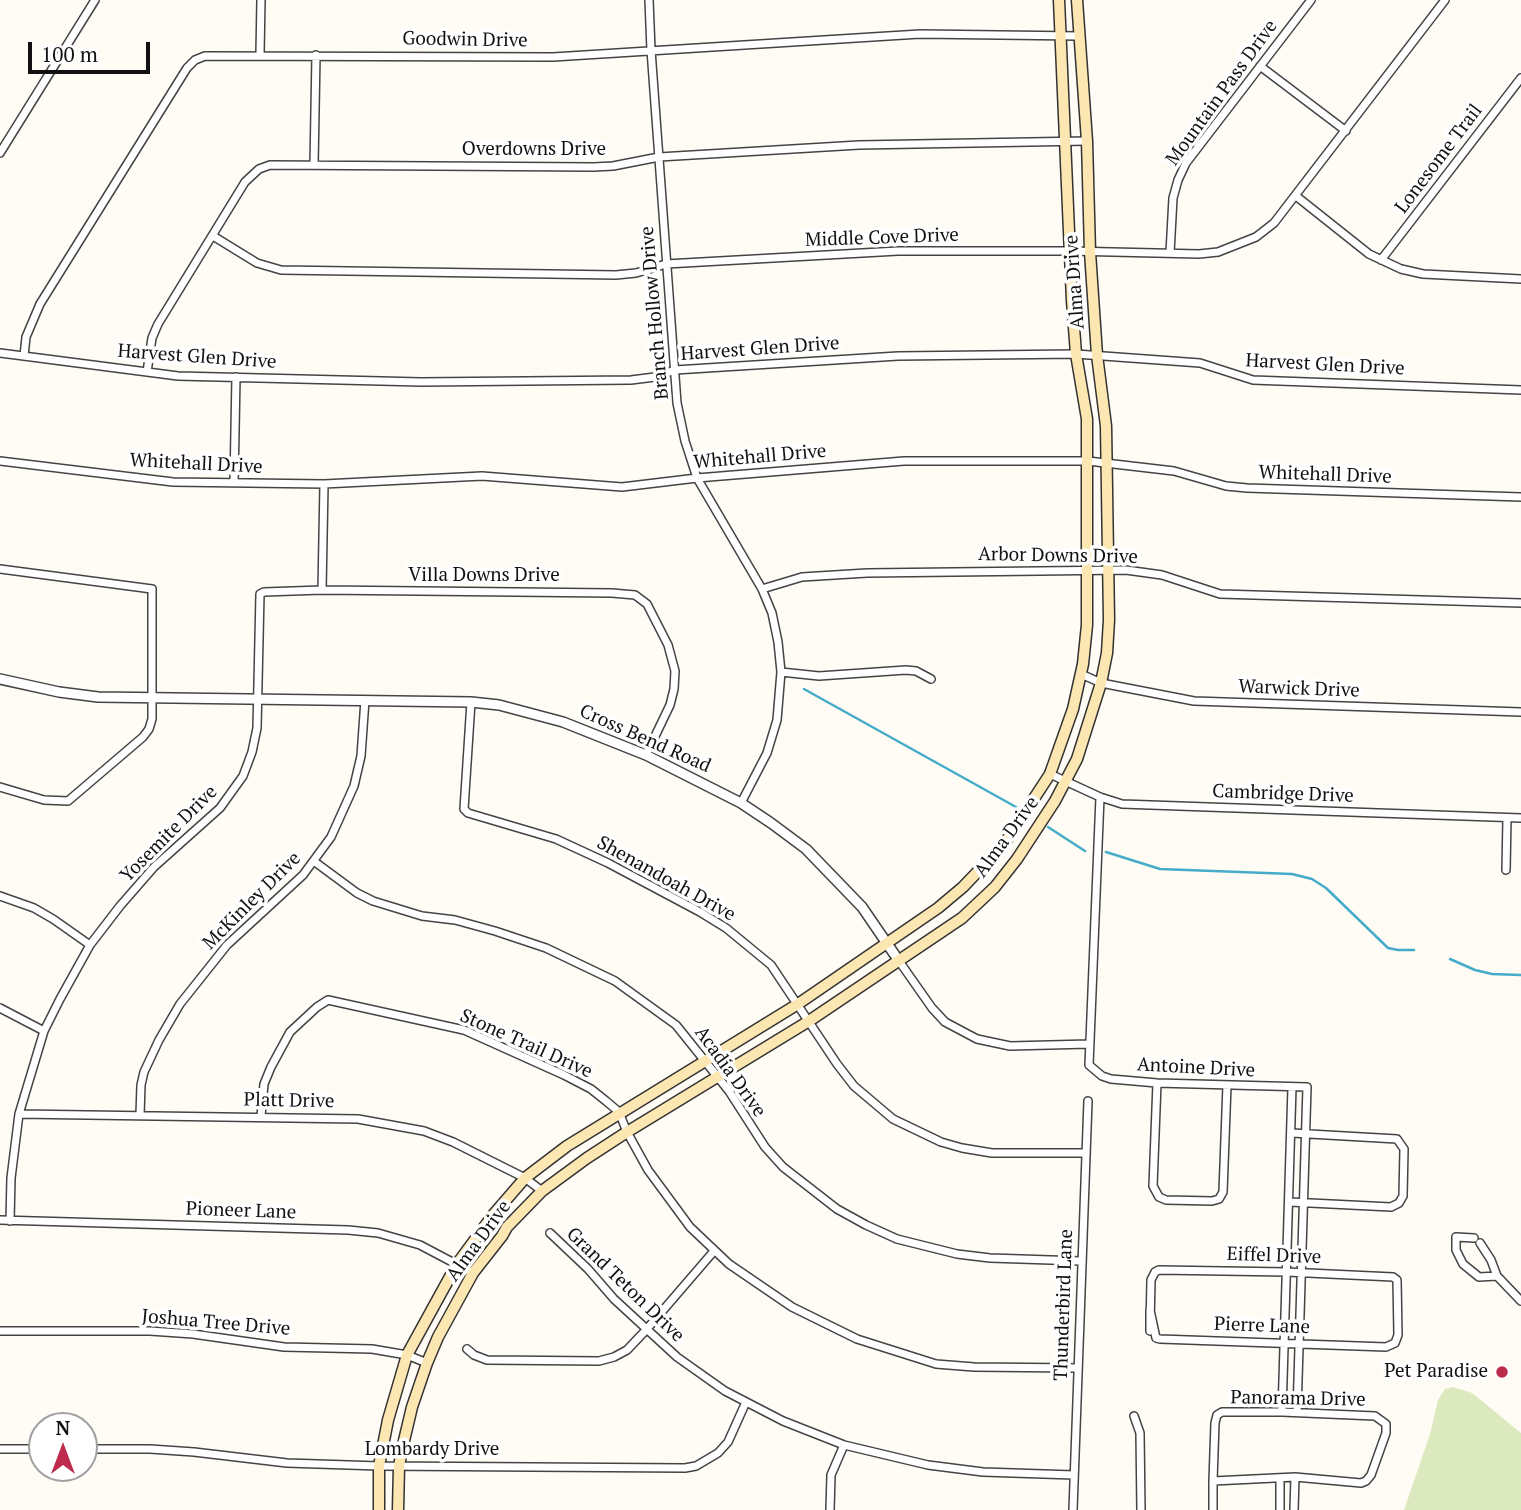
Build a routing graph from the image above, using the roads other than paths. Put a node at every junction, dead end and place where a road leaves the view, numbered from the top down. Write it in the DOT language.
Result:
graph roads {
  1 [pos="95,0"];
  2 [pos="261,0"];
  3 [pos="649,0"];
  4 [pos="1059,0"];
  5 [pos="1077,0"];
  6 [pos="1311,0"];
  7 [pos="1445,0"];
  8 [pos="1060,35"];
  9 [pos="1079,36"];
  10 [pos="651,50"];
  11 [pos="260,54"];
  12 [pos="316,55"];
  13 [pos="1260,66"];
  14 [pos="1521,78"];
  15 [pos="1346,131"];
  16 [pos="1064,141"];
  17 [pos="1087,141"];
  18 [pos="0,153"];
  19 [pos="659,157"];
  20 [pos="314,165"];
  21 [pos="1296,196"];
  22 [pos="213,236"];
  23 [pos="1069,251"];
  24 [pos="1090,252"];
  25 [pos="1170,253"];
  26 [pos="1381,260"];
  27 [pos="666,264"];
  28 [pos="1521,279"];
  29 [pos="0,353"];
  30 [pos="1076,354"];
  31 [pos="1097,355"];
  32 [pos="24,356"];
  33 [pos="675,370"];
  34 [pos="147,372"];
  35 [pos="236,377"];
  36 [pos="1521,390"];
  37 [pos="0,461"];
  38 [pos="1088,461"];
  39 [pos="1106,462"];
  40 [pos="697,478"];
  41 [pos="234,483"];
  42 [pos="324,484"];
  43 [pos="1521,497"];
  44 [pos="0,569"];
  45 [pos="1087,570"];
  46 [pos="1108,571"];
  47 [pos="762,589"];
  48 [pos="322,590"];
  49 [pos="1521,603"];
  50 [pos="781,672"];
  51 [pos="1081,674"];
  52 [pos="0,679"];
  53 [pos="931,679"];
  54 [pos="1101,683"];
  55 [pos="152,698"];
  56 [pos="258,699"];
  57 [pos="365,700"];
  58 [pos="471,702"];
  59 [pos="1521,712"];
  60 [pos="646,755"];
  61 [pos="1050,774"];
  62 [pos="1065,782"];
  63 [pos="0,787"];
  64 [pos="1100,797"];
  65 [pos="741,803"];
  66 [pos="1507,818"];
  67 [pos="1521,818"];
  68 [pos="315,862"];
  69 [pos="1506,870"];
  70 [pos="0,896"];
  71 [pos="887,943"];
  72 [pos="90,946"];
  73 [pos="899,961"];
  74 [pos="798,1004"];
  75 [pos="0,1009"];
  76 [pos="809,1021"];
  77 [pos="44,1031"];
  78 [pos="1089,1044"];
  79 [pos="705,1060"];
  80 [pos="718,1077"];
  81 [pos="1157,1083"];
  82 [pos="1227,1086"];
  83 [pos="1292,1087"];
  84 [pos="1088,1101"];
  85 [pos="1292,1110"];
  86 [pos="1307,1111"];
  87 [pos="619,1112"];
  88 [pos="19,1114"];
  89 [pos="140,1115"];
  90 [pos="261,1116"];
  91 [pos="626,1132"];
  92 [pos="1292,1133"];
  93 [pos="1307,1133"];
  94 [pos="1086,1153"];
  95 [pos="1291,1171"];
  96 [pos="1305,1171"];
  97 [pos="525,1178"];
  98 [pos="542,1191"];
  99 [pos="1290,1202"];
  100 [pos="1304,1203"];
  101 [pos="0,1220"];
  102 [pos="10,1221"];
  103 [pos="550,1233"];
  104 [pos="1288,1245"];
  105 [pos="1303,1246"];
  106 [pos="713,1251"];
  107 [pos="1081,1261"];
  108 [pos="457,1264"];
  109 [pos="1287,1272"];
  110 [pos="1302,1272"];
  111 [pos="473,1273"];
  112 [pos="1497,1276"];
  113 [pos="1521,1301"];
  114 [pos="1150,1310"];
  115 [pos="646,1330"];
  116 [pos="0,1331"];
  117 [pos="1285,1342"];
  118 [pos="1299,1343"];
  119 [pos="1395,1343"];
  120 [pos="467,1349"];
  121 [pos="407,1355"];
  122 [pos="428,1363"];
  123 [pos="1078,1368"];
  124 [pos="746,1402"];
  125 [pos="1282,1412"];
  126 [pos="1297,1412"];
  127 [pos="1133,1416"];
  128 [pos="844,1445"];
  129 [pos="0,1449"];
  130 [pos="28,1449"];
  131 [pos="98,1449"];
  132 [pos="379,1466"];
  133 [pos="399,1466"];
  134 [pos="1074,1475"];
  135 [pos="1295,1477"];
  136 [pos="1280,1478"];
  137 [pos="1213,1481"];
  138 [pos="1280,1509"];
  139 [pos="1294,1509"];
  140 [pos="379,1510"];
  141 [pos="398,1510"];
  142 [pos="830,1510"];
  143 [pos="1073,1510"];
  144 [pos="1141,1510"];
  145 [pos="1213,1510"];
  1 -- 18 [label="street"];
  2 -- 11 [label="street"];
  3 -- 10 [label="street, Branch Hollow Drive"];
  4 -- 8 [label="main road, Alma Drive"];
  5 -- 9 [label="main road, Alma Drive"];
  6 -- 13 [label="street, Mountain Pass Drive"];
  7 -- 15 [label="street, Middle Cove Drive"];
  8 -- 9 [label="street, Goodwin Drive"];
  8 -- 10 [label="street, Goodwin Drive"];
  8 -- 16 [label="main road, Alma Drive"];
  9 -- 17 [label="main road, Alma Drive"];
  10 -- 12 [label="street, Goodwin Drive"];
  10 -- 19 [label="street, Branch Hollow Drive"];
  11 -- 12 [label="street, Goodwin Drive"];
  11 -- 32 [label="street, Goodwin Drive"];
  12 -- 20 [label="street"];
  13 -- 15 [label="street"];
  13 -- 25 [label="street, Mountain Pass Drive"];
  14 -- 26 [label="street, Lonesome Trail"];
  15 -- 21 [label="street, Middle Cove Drive"];
  16 -- 17 [label="street, Overdowns Drive"];
  16 -- 19 [label="street, Overdowns Drive"];
  16 -- 23 [label="main road, Alma Drive"];
  17 -- 24 [label="main road, Alma Drive"];
  19 -- 20 [label="street, Overdowns Drive"];
  19 -- 27 [label="street, Branch Hollow Drive"];
  20 -- 22 [label="street, Overdowns Drive"];
  21 -- 25 [label="street, Middle Cove Drive"];
  21 -- 26 [label="street"];
  22 -- 27 [label="street, Middle Cove Drive"];
  22 -- 34 [label="street, Overdowns Drive"];
  23 -- 24 [label="street, Middle Cove Drive"];
  23 -- 27 [label="street, Middle Cove Drive"];
  23 -- 30 [label="main road, Alma Drive"];
  24 -- 25 [label="street, Middle Cove Drive"];
  24 -- 31 [label="main road, Alma Drive"];
  26 -- 28 [label="street"];
  27 -- 33 [label="street, Branch Hollow Drive"];
  29 -- 32 [label="street, Harvest Glen Drive"];
  30 -- 31 [label="street, Harvest Glen Drive"];
  30 -- 33 [label="street, Harvest Glen Drive"];
  30 -- 38 [label="main road, Alma Drive"];
  31 -- 36 [label="street, Harvest Glen Drive"];
  31 -- 39 [label="main road, Alma Drive"];
  32 -- 34 [label="street, Harvest Glen Drive"];
  33 -- 35 [label="street, Harvest Glen Drive"];
  33 -- 40 [label="street, Branch Hollow Drive"];
  34 -- 35 [label="street, Harvest Glen Drive"];
  35 -- 41 [label="street"];
  37 -- 41 [label="street, Whitehall Drive"];
  38 -- 39 [label="street, Whitehall Drive"];
  38 -- 40 [label="street, Whitehall Drive"];
  38 -- 45 [label="main road, Alma Drive"];
  39 -- 43 [label="street, Whitehall Drive"];
  39 -- 46 [label="main road, Alma Drive"];
  40 -- 42 [label="street, Whitehall Drive"];
  40 -- 47 [label="street, Branch Hollow Drive"];
  41 -- 42 [label="street, Whitehall Drive"];
  42 -- 48 [label="street"];
  44 -- 55 [label="street"];
  45 -- 46 [label="street, Arbor Downs Drive"];
  45 -- 47 [label="street, Arbor Downs Drive"];
  45 -- 51 [label="main road, Alma Drive"];
  46 -- 49 [label="street, Arbor Downs Drive"];
  46 -- 54 [label="main road, Alma Drive"];
  47 -- 50 [label="street, Branch Hollow Drive"];
  48 -- 56 [label="street, Villa Downs Drive"];
  48 -- 60 [label="street, Villa Downs Drive"];
  50 -- 53 [label="street"];
  50 -- 65 [label="street, Branch Hollow Drive"];
  51 -- 54 [label="street, Warwick Drive"];
  51 -- 61 [label="main road, Alma Drive"];
  52 -- 55 [label="street, Cross Bend Road"];
  54 -- 59 [label="street, Warwick Drive"];
  54 -- 62 [label="main road, Alma Drive"];
  55 -- 56 [label="street, Cross Bend Road"];
  55 -- 63 [label="street"];
  56 -- 57 [label="street, Cross Bend Road"];
  56 -- 72 [label="street, Yosemite Drive"];
  57 -- 58 [label="street, Cross Bend Road"];
  57 -- 68 [label="street, McKinley Drive"];
  58 -- 60 [label="street, Cross Bend Road"];
  58 -- 74 [label="street, Shenandoah Drive"];
  60 -- 65 [label="street, Cross Bend Road"];
  61 -- 62 [label="street, Cambridge Drive"];
  61 -- 71 [label="main road, Alma Drive"];
  62 -- 64 [label="street, Cambridge Drive"];
  62 -- 73 [label="main road, Alma Drive"];
  64 -- 66 [label="street, Cambridge Drive"];
  64 -- 78 [label="street"];
  65 -- 71 [label="street, Cross Bend Road"];
  66 -- 67 [label="street, Cambridge Drive"];
  66 -- 69 [label="street"];
  68 -- 79 [label="street, Acadia Drive"];
  68 -- 89 [label="street, McKinley Drive"];
  70 -- 72 [label="street"];
  71 -- 73 [label="street, Cross Bend Road"];
  71 -- 74 [label="main road, Alma Drive"];
  72 -- 77 [label="street, Yosemite Drive"];
  73 -- 76 [label="main road, Alma Drive"];
  73 -- 78 [label="street, Cross Bend Road"];
  74 -- 76 [label="street, Shenandoah Drive"];
  74 -- 79 [label="main road, Alma Drive"];
  75 -- 77 [label="street"];
  76 -- 80 [label="main road, Alma Drive"];
  76 -- 94 [label="street, Shenandoah Drive"];
  77 -- 88 [label="street, Yosemite Drive"];
  78 -- 81 [label="street, Antoine Drive"];
  79 -- 80 [label="street, Acadia Drive"];
  79 -- 87 [label="main road, Alma Drive"];
  80 -- 91 [label="main road, Alma Drive"];
  80 -- 107 [label="street, Acadia Drive"];
  81 -- 82 [label="street, Antoine Drive"];
  81 -- 82 [label="street"];
  82 -- 83 [label="street, Antoine Drive"];
  83 -- 85 [label="street"];
  83 -- 86 [label="street, Antoine Drive"];
  84 -- 94 [label="street, Thunderbird Lane"];
  85 -- 86 [label="street"];
  85 -- 92 [label="street"];
  86 -- 93 [label="street"];
  87 -- 90 [label="street, Stone Trail Drive"];
  87 -- 91 [label="street"];
  87 -- 97 [label="main road, Alma Drive"];
  88 -- 89 [label="street, Platt Drive"];
  88 -- 102 [label="street, Yosemite Drive"];
  89 -- 90 [label="street, Platt Drive"];
  90 -- 97 [label="street, Platt Drive"];
  91 -- 98 [label="main road, Alma Drive"];
  91 -- 106 [label="street"];
  92 -- 93 [label="street"];
  92 -- 95 [label="street"];
  93 -- 96 [label="street"];
  93 -- 100 [label="street"];
  94 -- 107 [label="street, Thunderbird Lane"];
  95 -- 96 [label="street"];
  95 -- 99 [label="street"];
  96 -- 100 [label="street"];
  97 -- 98 [label="street, Platt Drive"];
  97 -- 108 [label="main road, Alma Drive"];
  98 -- 111 [label="main road, Alma Drive"];
  99 -- 100 [label="street"];
  99 -- 104 [label="street"];
  100 -- 105 [label="street"];
  101 -- 102 [label="street, Pioneer Lane"];
  102 -- 108 [label="street, Pioneer Lane"];
  103 -- 115 [label="street, Grand Teton Drive"];
  104 -- 105 [label="street"];
  104 -- 109 [label="street"];
  105 -- 110 [label="street"];
  106 -- 115 [label="street"];
  106 -- 123 [label="street"];
  107 -- 123 [label="street, Thunderbird Lane"];
  108 -- 111 [label="street, Pioneer Lane"];
  108 -- 121 [label="main road, Alma Drive"];
  109 -- 110 [label="street, Eiffel Drive"];
  109 -- 114 [label="street, Eiffel Drive"];
  109 -- 117 [label="street"];
  110 -- 118 [label="street"];
  110 -- 119 [label="street, Eiffel Drive"];
  111 -- 122 [label="main road, Alma Drive"];
  112 -- 112 [label="street"];
  112 -- 113 [label="street"];
  114 -- 117 [label="street, Pierre Lane"];
  115 -- 120 [label="street"];
  115 -- 124 [label="street, Grand Teton Drive"];
  116 -- 121 [label="street, Joshua Tree Drive"];
  117 -- 118 [label="street, Pierre Lane"];
  117 -- 125 [label="street"];
  118 -- 119 [label="street, Pierre Lane"];
  118 -- 126 [label="street"];
  121 -- 122 [label="street, Joshua Tree Drive"];
  121 -- 132 [label="main road, Alma Drive"];
  122 -- 133 [label="main road, Alma Drive"];
  123 -- 134 [label="street, Thunderbird Lane"];
  124 -- 128 [label="street, Grand Teton Drive"];
  124 -- 133 [label="street, Lombardy Drive"];
  125 -- 126 [label="street, Panorama Drive"];
  125 -- 137 [label="street, Panorama Drive"];
  126 -- 135 [label="street, Panorama Drive"];
  127 -- 144 [label="street"];
  128 -- 134 [label="street, Grand Teton Drive"];
  128 -- 142 [label="street"];
  129 -- 130 [label="street"];
  131 -- 132 [label="street, Lombardy Drive"];
  132 -- 133 [label="street, Lombardy Drive"];
  132 -- 140 [label="main road, Alma Drive"];
  133 -- 141 [label="main road, Alma Drive"];
  134 -- 143 [label="street, Thunderbird Lane"];
  135 -- 136 [label="street"];
  135 -- 139 [label="street"];
  136 -- 137 [label="street"];
  136 -- 138 [label="street"];
  137 -- 145 [label="street"];
  138 -- 139 [label="street"];
}
